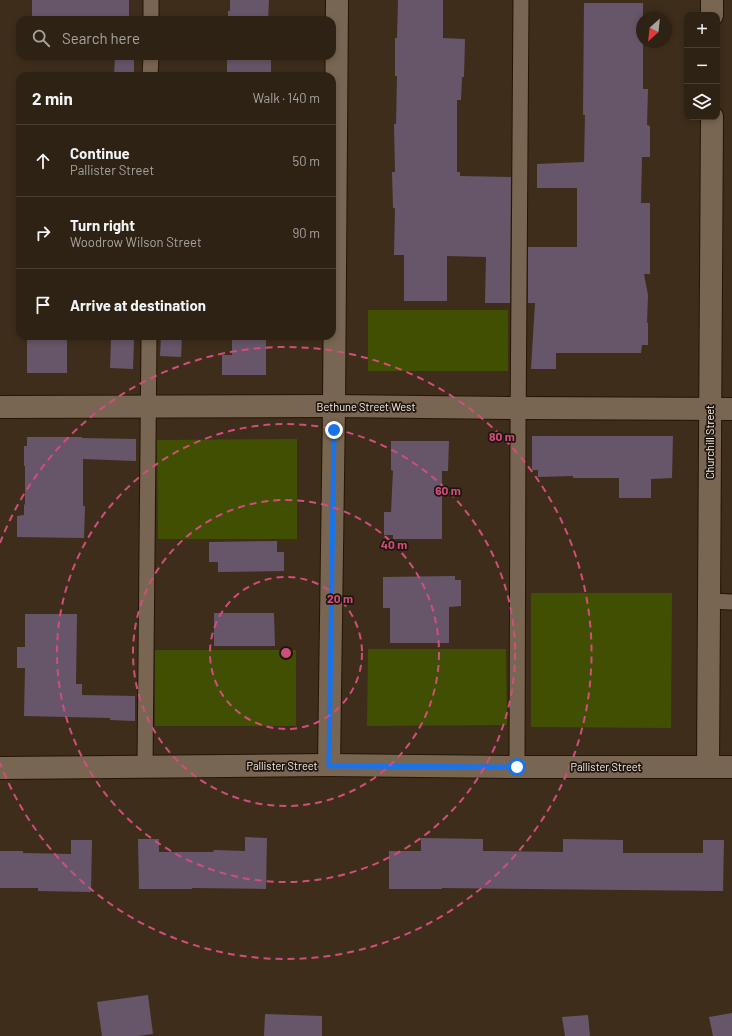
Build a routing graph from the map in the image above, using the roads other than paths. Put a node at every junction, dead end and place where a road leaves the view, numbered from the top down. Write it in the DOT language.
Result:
graph roads {
  1 [pos="151,0"];
  2 [pos="337,0"];
  3 [pos="521,0"];
  4 [pos="712,0"];
  5 [pos="712,12"];
  6 [pos="151,16"];
  7 [pos="151,60"];
  8 [pos="150,72"];
  9 [pos="712,120"];
  10 [pos="336,135"];
  11 [pos="149,340"];
  12 [pos="334,340"];
  13 [pos="334,406"];
  14 [pos="0,407"];
  15 [pos="148,407"];
  16 [pos="519,408"];
  17 [pos="710,409"];
  18 [pos="732,409"];
  19 [pos="709,601"];
  20 [pos="732,602"];
  21 [pos="145,766"];
  22 [pos="329,766"];
  23 [pos="517,767"];
  24 [pos="708,767"];
  25 [pos="0,768"];
  26 [pos="732,768"];
  1 -- 6 [label="lane"];
  2 -- 10 [label="street"];
  3 -- 16 [label="lane"];
  4 -- 5 [label="street"];
  7 -- 8 [label="lane"];
  9 -- 17 [label="street, Churchill Street"];
  11 -- 15 [label="lane"];
  12 -- 13 [label="street"];
  13 -- 15 [label="street, Bethune Street West"];
  13 -- 16 [label="street, Bethune Street West"];
  13 -- 22 [label="street"];
  14 -- 15 [label="street, Bethune Street West"];
  15 -- 21 [label="lane"];
  16 -- 17 [label="street, Bethune Street West"];
  16 -- 23 [label="lane"];
  17 -- 18 [label="street, Bethune Street West"];
  17 -- 19 [label="street, Churchill Street"];
  19 -- 20 [label="lane"];
  19 -- 24 [label="street, Churchill Street"];
  21 -- 22 [label="street, Pallister Street"];
  21 -- 25 [label="street, Pallister Street"];
  22 -- 23 [label="street, Pallister Street"];
  23 -- 24 [label="street, Pallister Street"];
  24 -- 26 [label="street, Pallister Street"];
}
